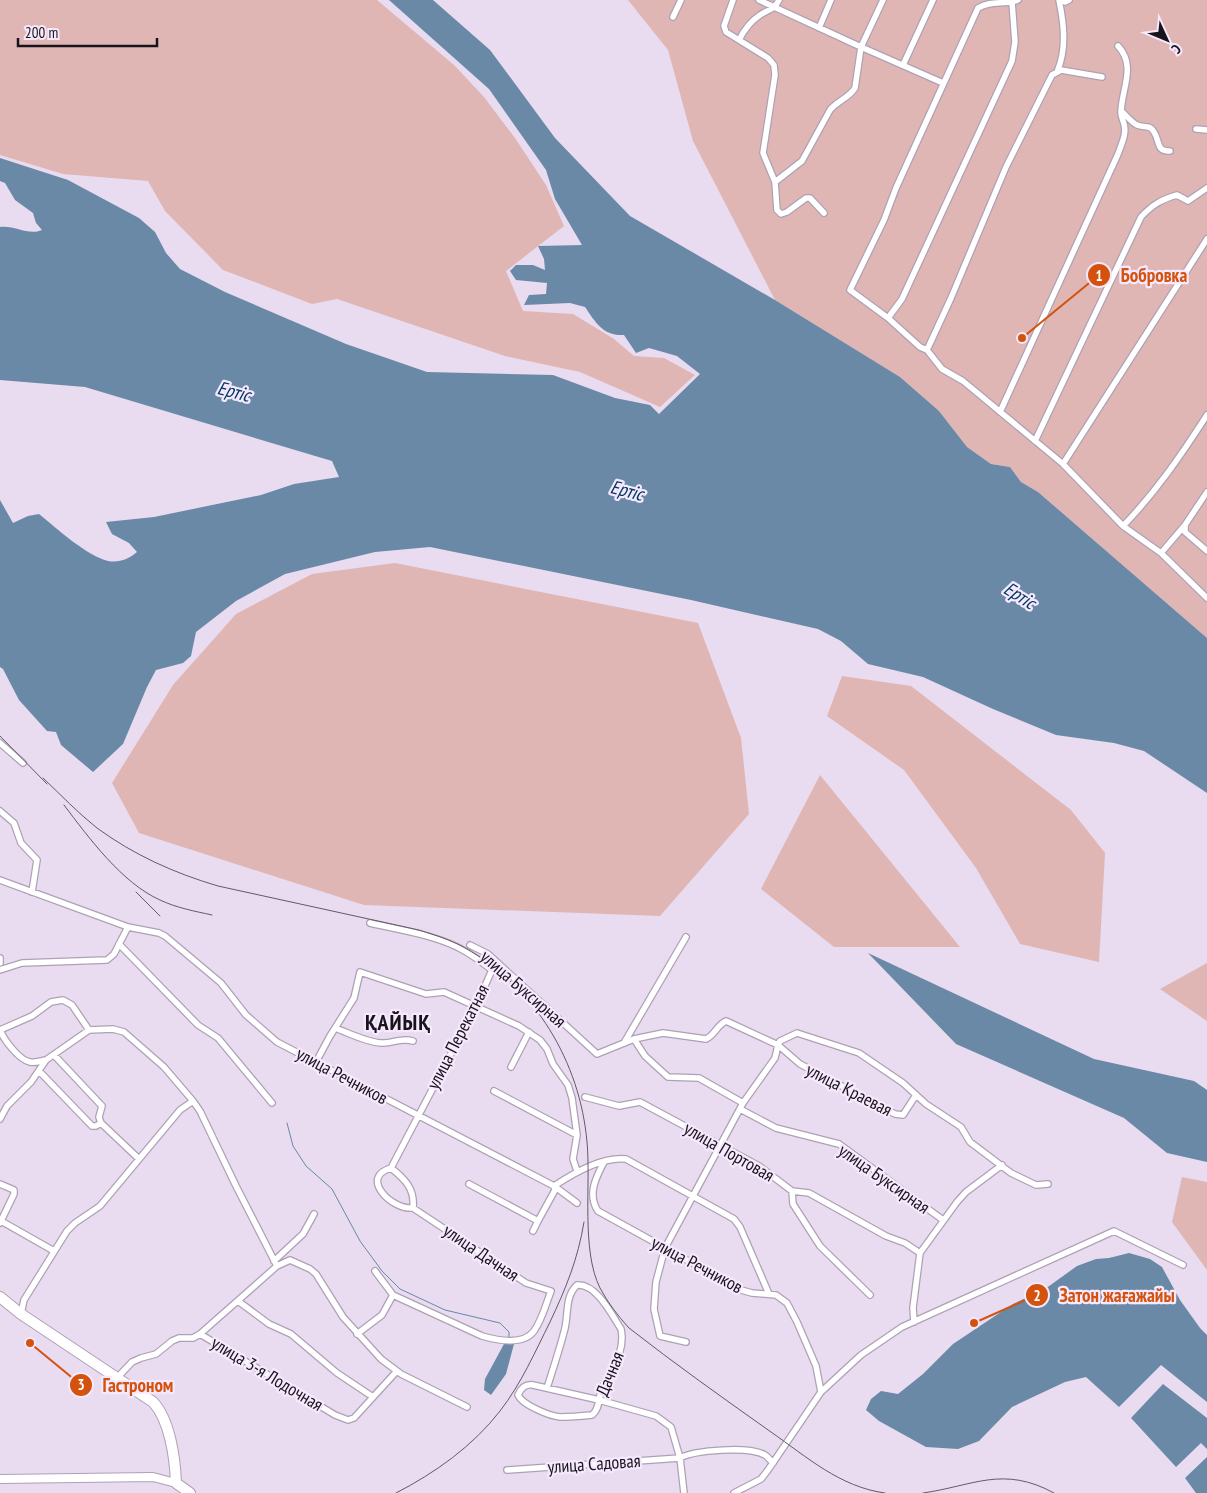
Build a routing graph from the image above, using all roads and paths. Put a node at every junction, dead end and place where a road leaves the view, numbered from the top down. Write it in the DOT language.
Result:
graph roads {
  1 [pos="680,0"];
  2 [pos="732,0"];
  3 [pos="759,0"];
  4 [pos="779,0"];
  5 [pos="831,0"];
  6 [pos="883,0"];
  7 [pos="933,0"];
  8 [pos="982,0"];
  9 [pos="1060,0"];
  10 [pos="1069,0"];
  11 [pos="1015,1"];
  12 [pos="776,7"];
  13 [pos="978,8"];
  14 [pos="673,17"];
  15 [pos="819,28"];
  16 [pos="739,40"];
  17 [pos="1118,46"];
  18 [pos="861,47"];
  19 [pos="903,65"];
  20 [pos="1057,72"];
  21 [pos="1102,77"];
  22 [pos="943,83"];
  23 [pos="1121,112"];
  24 [pos="1136,125"];
  25 [pos="1196,129"];
  26 [pos="1207,130"];
  27 [pos="1125,134"];
  28 [pos="1170,151"];
  29 [pos="776,182"];
  30 [pos="1207,188"];
  31 [pos="824,213"];
  32 [pos="1207,239"];
  33 [pos="888,318"];
  34 [pos="927,350"];
  35 [pos="1000,412"];
  36 [pos="1207,415"];
  37 [pos="1035,441"];
  38 [pos="1063,464"];
  39 [pos="1207,492"];
  40 [pos="1185,525"];
  41 [pos="1123,526"];
  42 [pos="1207,551"];
  43 [pos="1161,553"];
  44 [pos="1207,598"];
  45 [pos="0,743"];
  46 [pos="23,763"];
  47 [pos="0,811"];
  48 [pos="0,880"];
  49 [pos="32,892"];
  50 [pos="370,923"];
  51 [pos="128,927"];
  52 [pos="686,937"];
  53 [pos="120,944"];
  54 [pos="470,945"];
  55 [pos="0,958"];
  56 [pos="0,963"];
  57 [pos="0,970"];
  58 [pos="476,1006"];
  59 [pos="335,1028"];
  60 [pos="0,1030"];
  61 [pos="89,1030"];
  62 [pos="529,1032"];
  63 [pos="634,1039"];
  64 [pos="412,1041"];
  65 [pos="624,1043"];
  66 [pos="778,1045"];
  67 [pos="597,1054"];
  68 [pos="54,1055"];
  69 [pos="46,1060"];
  70 [pos="316,1062"];
  71 [pos="511,1066"];
  72 [pos="39,1071"];
  73 [pos="494,1091"];
  74 [pos="916,1095"];
  75 [pos="585,1097"];
  76 [pos="193,1101"];
  77 [pos="272,1103"];
  78 [pos="742,1106"];
  79 [pos="417,1116"];
  80 [pos="0,1120"];
  81 [pos="101,1123"];
  82 [pos="577,1135"];
  83 [pos="721,1146"];
  84 [pos="139,1159"];
  85 [pos="604,1162"];
  86 [pos="1002,1166"];
  87 [pos="391,1168"];
  88 [pos="578,1171"];
  89 [pos="0,1184"];
  90 [pos="469,1184"];
  91 [pos="1048,1184"];
  92 [pos="554,1186"];
  93 [pos="792,1191"];
  94 [pos="694,1196"];
  95 [pos="577,1202"];
  96 [pos="413,1208"];
  97 [pos="314,1214"];
  98 [pos="943,1220"];
  99 [pos="538,1221"];
  100 [pos="1,1222"];
  101 [pos="532,1230"];
  102 [pos="665,1248"];
  103 [pos="54,1251"];
  104 [pos="920,1253"];
  105 [pos="276,1264"];
  106 [pos="1183,1265"];
  107 [pos="375,1271"];
  108 [pos="769,1294"];
  109 [pos="870,1294"];
  110 [pos="394,1295"];
  111 [pos="0,1298"];
  112 [pos="238,1300"];
  113 [pos="21,1314"];
  114 [pos="914,1322"];
  115 [pos="200,1334"];
  116 [pos="357,1334"];
  117 [pos="686,1342"];
  118 [pos="396,1372"];
  119 [pos="117,1378"];
  120 [pos="547,1388"];
  121 [pos="821,1392"];
  122 [pos="373,1397"];
  123 [pos="599,1400"];
  124 [pos="467,1407"];
  125 [pos="680,1458"];
  126 [pos="773,1463"];
  127 [pos="507,1470"];
  128 [pos="0,1480"];
  129 [pos="176,1483"];
  130 [pos="190,1493"];
  131 [pos="684,1493"];
  132 [pos="734,1493"];
  1 -- 14 [label="street"];
  2 -- 16 [label="street"];
  3 -- 12 [label="street"];
  4 -- 12 [label="street"];
  5 -- 15 [label="street"];
  6 -- 18 [label="street"];
  7 -- 19 [label="street"];
  8 -- 13 [label="street"];
  9 -- 10 [label="street"];
  9 -- 20 [label="street"];
  11 -- 13 [label="street"];
  11 -- 33 [label="street"];
  12 -- 15 [label="street"];
  12 -- 16 [label="street"];
  13 -- 22 [label="street"];
  15 -- 18 [label="street"];
  16 -- 29 [label="street"];
  17 -- 23 [label="street"];
  18 -- 19 [label="street"];
  18 -- 29 [label="street"];
  19 -- 22 [label="street"];
  20 -- 21 [label="street"];
  20 -- 34 [label="street"];
  22 -- 33 [label="street"];
  23 -- 24 [label="street"];
  23 -- 27 [label="street"];
  24 -- 27 [label="street"];
  24 -- 28 [label="street"];
  25 -- 26 [label="street"];
  27 -- 35 [label="street"];
  29 -- 31 [label="street"];
  30 -- 37 [label="street"];
  32 -- 38 [label="street"];
  33 -- 34 [label="street"];
  34 -- 35 [label="street"];
  35 -- 37 [label="street"];
  36 -- 41 [label="street"];
  37 -- 38 [label="street"];
  38 -- 41 [label="street"];
  39 -- 40 [label="street"];
  40 -- 42 [label="street"];
  40 -- 43 [label="street"];
  41 -- 43 [label="street"];
  43 -- 44 [label="street"];
  45 -- 46 [label="street"];
  47 -- 49 [label="street"];
  48 -- 49 [label="street, улица Речников"];
  49 -- 51 [label="street, улица Речников"];
  50 -- 58 [label="street, улица Перекатная"];
  51 -- 53 [label="street"];
  51 -- 70 [label="street, улица Речников"];
  52 -- 65 [label="street"];
  53 -- 57 [label="street"];
  53 -- 77 [label="street"];
  54 -- 67 [label="street, улица Буксирная"];
  55 -- 56 [label="street"];
  58 -- 59 [label="street"];
  58 -- 62 [label="street"];
  58 -- 79 [label="street, улица Перекатная"];
  59 -- 64 [label="street"];
  59 -- 70 [label="street"];
  60 -- 61 [label="street"];
  60 -- 69 [label="street"];
  61 -- 68 [label="street"];
  61 -- 76 [label="street"];
  62 -- 71 [label="street"];
  62 -- 82 [label="street"];
  63 -- 65 [label="street, улица Краевая"];
  63 -- 66 [label="street, улица Краевая"];
  63 -- 78 [label="street, улица Буксирная"];
  65 -- 67 [label="street, улица Краевая"];
  66 -- 74 [label="street, улица Краевая"];
  66 -- 74 [label="street, улица Краевая"];
  66 -- 78 [label="street"];
  68 -- 69 [label="street"];
  68 -- 81 [label="street"];
  69 -- 72 [label="street"];
  70 -- 79 [label="street, улица Речников"];
  72 -- 80 [label="street"];
  72 -- 81 [label="street"];
  73 -- 82 [label="street"];
  74 -- 86 [label="street, улица Краевая"];
  75 -- 83 [label="street, улица Портовая"];
  76 -- 84 [label="street"];
  76 -- 105 [label="street"];
  78 -- 83 [label="street"];
  78 -- 98 [label="street, улица Буксирная"];
  79 -- 87 [label="street, улица Перекатная"];
  79 -- 92 [label="street, улица Речников"];
  81 -- 84 [label="street"];
  82 -- 88 [label="street"];
  83 -- 93 [label="street, улица Портовая"];
  83 -- 94 [label="street"];
  84 -- 103 [label="street"];
  85 -- 88 [label="street"];
  85 -- 94 [label="street"];
  85 -- 102 [label="street, улица Речников"];
  86 -- 91 [label="street, улица Краевая"];
  86 -- 98 [label="street, улица Буксирная"];
  87 -- 96 [label="street"];
  87 -- 96 [label="street, улица Дачная"];
  88 -- 92 [label="street"];
  89 -- 100 [label="street"];
  90 -- 99 [label="street"];
  92 -- 95 [label="street, улица Речников"];
  92 -- 99 [label="street"];
  93 -- 104 [label="street, улица Портовая"];
  93 -- 109 [label="street"];
  94 -- 102 [label="street"];
  94 -- 108 [label="street"];
  96 -- 110 [label="street, улица Дачная"];
  97 -- 105 [label="street, улица 3-я Лодочная"];
  98 -- 104 [label="street, улица Буксирная"];
  99 -- 101 [label="street"];
  100 -- 103 [label="street"];
  102 -- 108 [label="street, улица Речников"];
  102 -- 117 [label="street"];
  103 -- 113 [label="street"];
  104 -- 114 [label="street, улица Буксирная"];
  105 -- 112 [label="street, улица 3-я Лодочная"];
  105 -- 116 [label="street"];
  106 -- 114 [label="street"];
  107 -- 110 [label="street"];
  108 -- 121 [label="street, улица Речников"];
  110 -- 116 [label="street"];
  111 -- 113 [label="highway"];
  112 -- 115 [label="street, улица 3-я Лодочная"];
  112 -- 122 [label="street, улица 3-я Лодочная"];
  113 -- 119 [label="highway"];
  114 -- 121 [label="street"];
  115 -- 119 [label="street"];
  115 -- 122 [label="street, улица 3-я Лодочная"];
  116 -- 118 [label="street"];
  118 -- 122 [label="street, улица 3-я Лодочная"];
  118 -- 124 [label="street"];
  119 -- 129 [label="highway"];
  120 -- 123 [label="street"];
  120 -- 123 [label="street, Дачная"];
  120 -- 123 [label="street, Дачная"];
  121 -- 126 [label="street"];
  123 -- 125 [label="street"];
  125 -- 126 [label="street, улица Садовая"];
  125 -- 127 [label="street, улица Садовая"];
  125 -- 131 [label="street"];
  126 -- 132 [label="street"];
  128 -- 129 [label="main road"];
  129 -- 130 [label="highway"];
}
